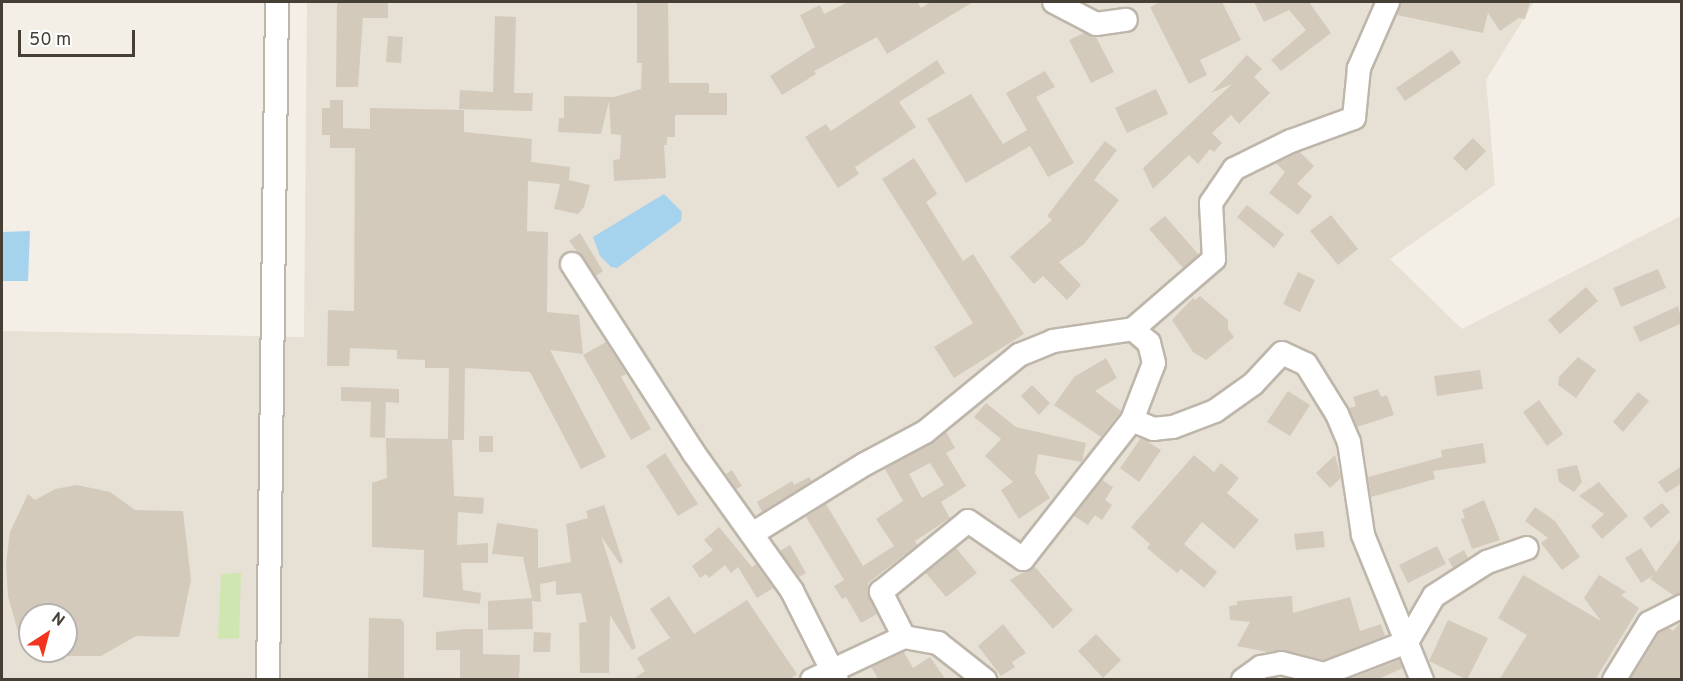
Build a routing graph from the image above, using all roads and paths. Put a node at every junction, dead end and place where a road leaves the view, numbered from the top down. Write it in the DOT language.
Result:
graph roads {
  1 [pos="277,2"];
  2 [pos="1054,2"];
  3 [pos="1388,2"];
  4 [pos="1126,20"];
  5 [pos="572,264"];
  6 [pos="1133,329"];
  7 [pos="1132,420"];
  8 [pos="752,534"];
  9 [pos="1527,548"];
  10 [pos="1682,606"];
  11 [pos="904,637"];
  12 [pos="1407,642"];
  13 [pos="826,676"];
  14 [pos="268,680"];
  15 [pos="985,680"];
  16 [pos="1243,680"];
  17 [pos="1422,680"];
  18 [pos="1614,680"];
  1 -- 14 [label="street"];
  2 -- 4 [label="street"];
  3 -- 6 [label="street"];
  5 -- 8 [label="street"];
  6 -- 7 [label="street"];
  6 -- 8 [label="street"];
  7 -- 11 [label="street"];
  7 -- 12 [label="street"];
  8 -- 13 [label="street"];
  9 -- 12 [label="street"];
  10 -- 18 [label="street"];
  11 -- 13 [label="street"];
  11 -- 15 [label="street"];
  12 -- 16 [label="street"];
  12 -- 17 [label="street"];
}
